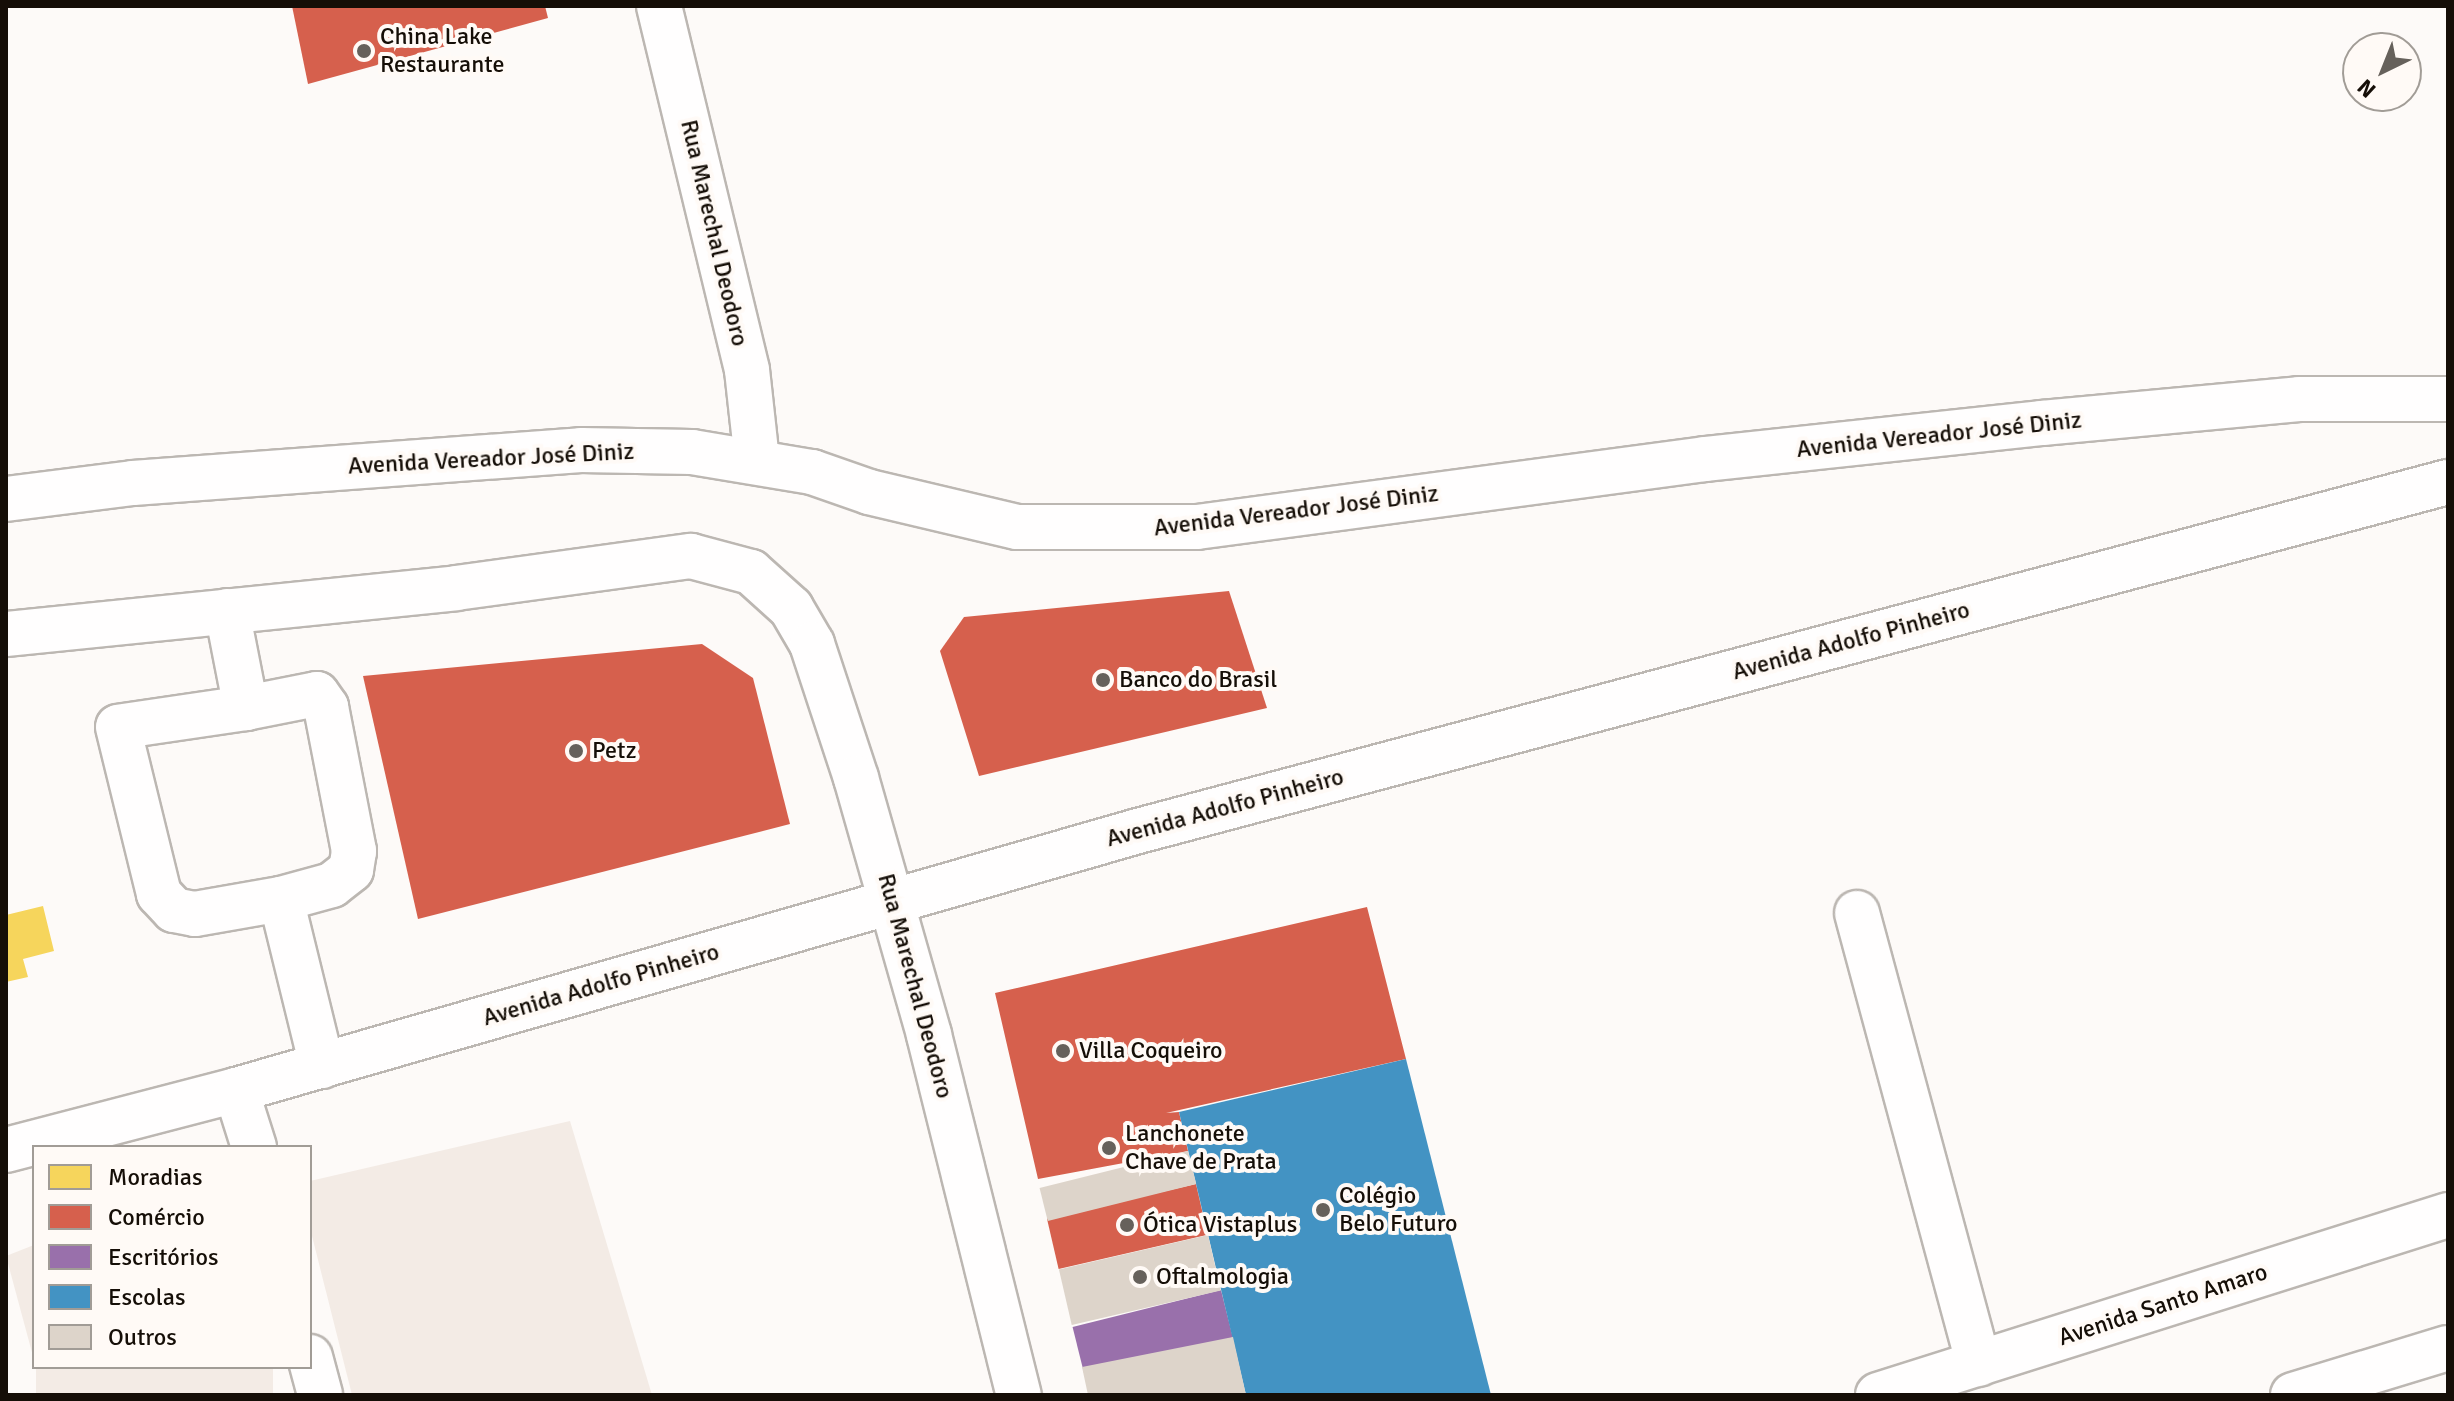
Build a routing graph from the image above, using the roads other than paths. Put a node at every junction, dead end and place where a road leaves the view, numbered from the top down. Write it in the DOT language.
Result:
graph roads {
  1 [pos="659,6"];
  2 [pos="2448,399"];
  3 [pos="757,461"];
  4 [pos="2448,482"];
  5 [pos="6,499"];
  6 [pos="227,611"];
  7 [pos="6,634"];
  8 [pos="246,708"];
  9 [pos="281,899"];
  10 [pos="892,901"];
  11 [pos="1857,913"];
  12 [pos="322,1066"];
  13 [pos="236,1090"];
  14 [pos="253,1145"];
  15 [pos="6,1150"];
  16 [pos="2448,1215"];
  17 [pos="2448,1348"];
  18 [pos="1979,1364"];
  19 [pos="312,1365"];
  20 [pos="320,1395"];
  21 [pos="1019,1395"];
  22 [pos="1878,1395"];
  23 [pos="2293,1395"];
  1 -- 3 [label="main road, Rua Marechal Deodoro"];
  2 -- 3 [label="main road, Avenida Vereador José Diniz"];
  3 -- 5 [label="main road, Avenida Vereador José Diniz"];
  4 -- 10 [label="main road, Avenida Adolfo Pinheiro"];
  6 -- 7 [label="main road"];
  6 -- 8 [label="main road"];
  6 -- 10 [label="main road, Rua Marechal Deodoro"];
  8 -- 9 [label="main road"];
  8 -- 9 [label="main road"];
  9 -- 12 [label="main road"];
  10 -- 12 [label="main road, Avenida Adolfo Pinheiro"];
  10 -- 21 [label="main road, Rua Marechal Deodoro"];
  11 -- 18 [label="main road"];
  12 -- 13 [label="main road, Avenida Adolfo Pinheiro"];
  13 -- 14 [label="main road"];
  13 -- 15 [label="main road, Avenida Adolfo Pinheiro"];
  16 -- 18 [label="main road, Avenida Santo Amaro"];
  17 -- 23 [label="main road"];
  18 -- 22 [label="main road, Avenida Santo Amaro"];
  19 -- 20 [label="main road"];
}
